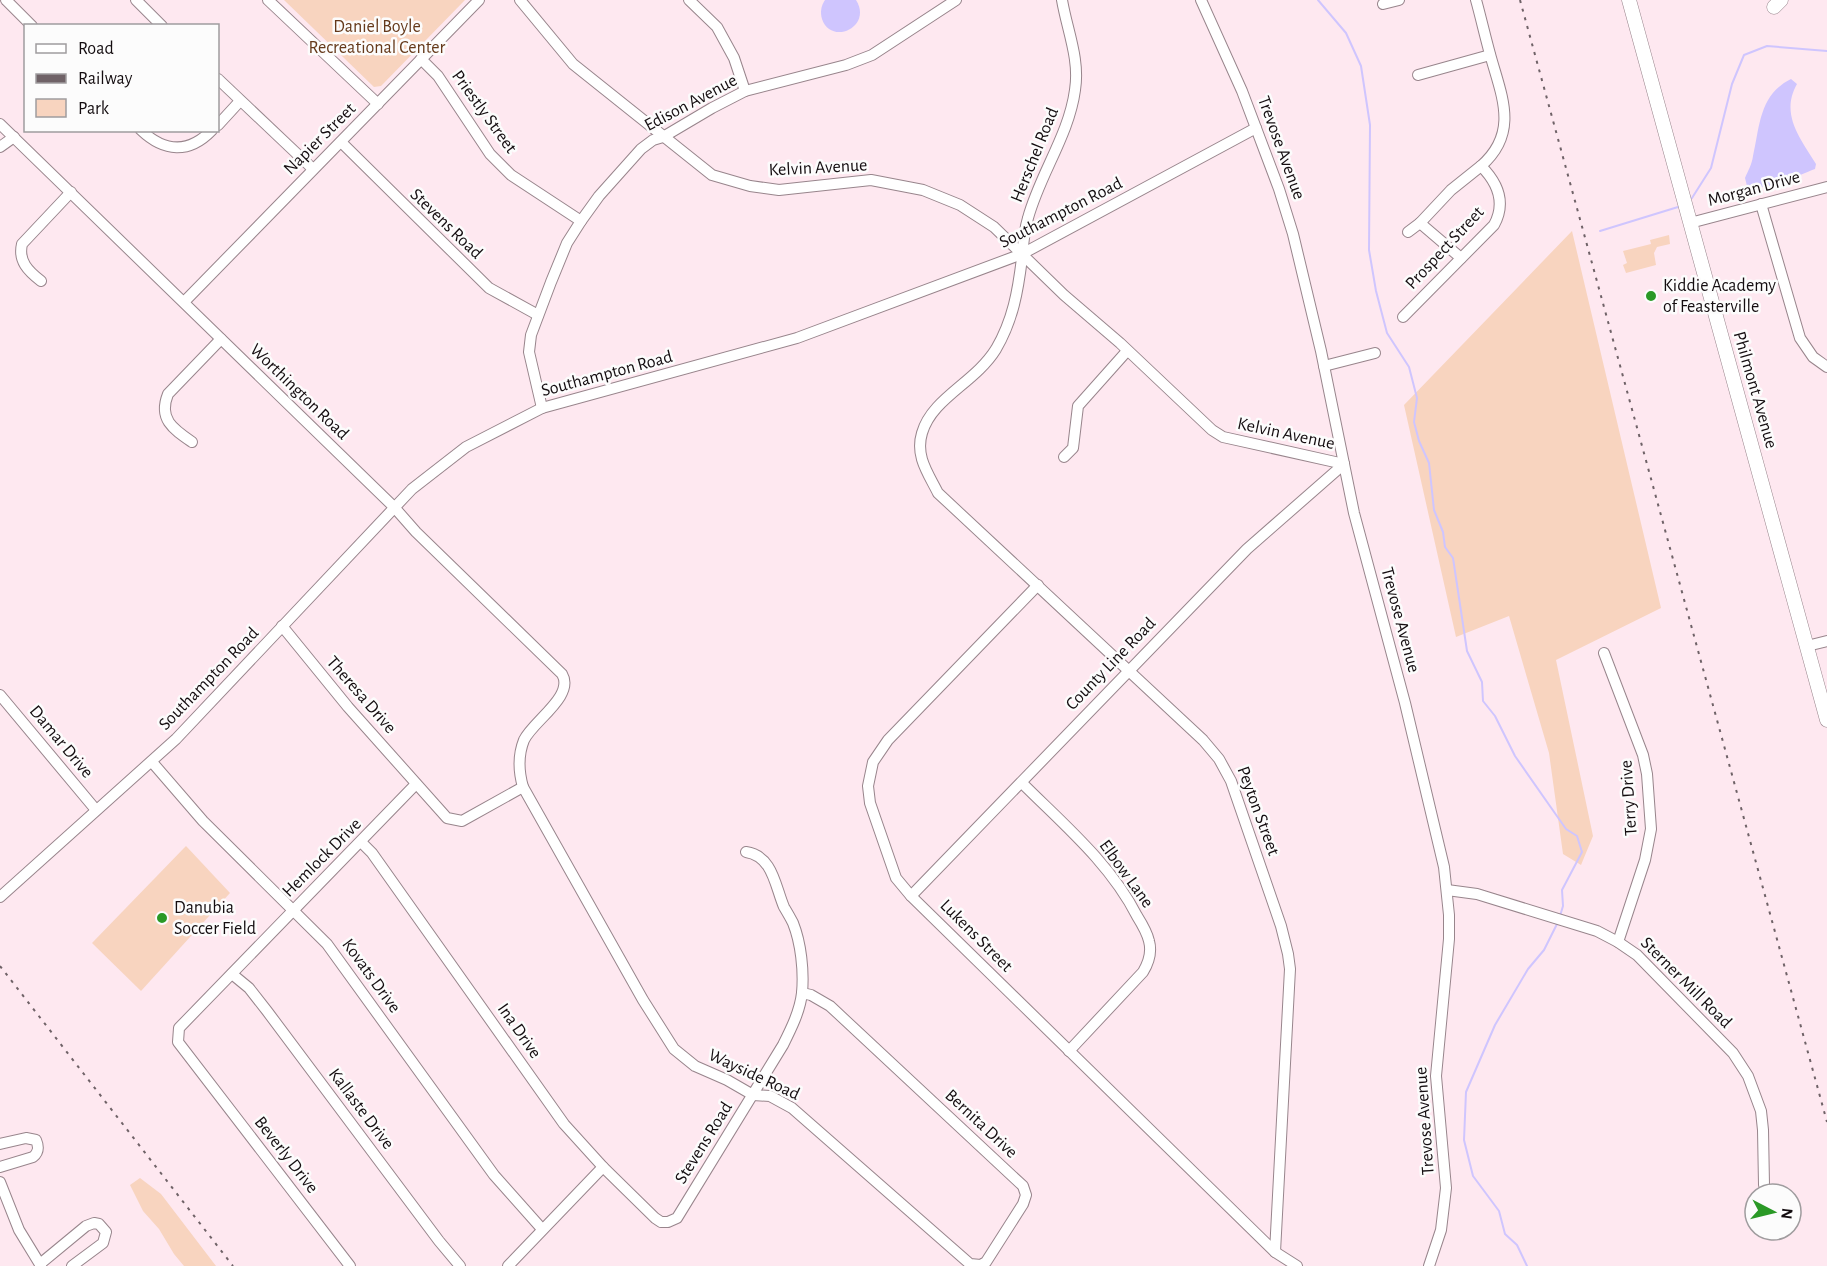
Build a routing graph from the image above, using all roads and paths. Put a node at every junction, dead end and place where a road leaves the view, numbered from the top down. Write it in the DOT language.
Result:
graph roads {
  1 [pos="6,0"];
  2 [pos="136,0"];
  3 [pos="268,0"];
  4 [pos="479,0"];
  5 [pos="520,0"];
  6 [pos="689,0"];
  7 [pos="956,0"];
  8 [pos="1062,0"];
  9 [pos="1201,0"];
  10 [pos="1400,0"];
  11 [pos="1476,0"];
  12 [pos="1629,0"];
  13 [pos="1383,4"];
  14 [pos="30,24"];
  15 [pos="160,24"];
  16 [pos="1490,55"];
  17 [pos="421,60"];
  18 [pos="1418,75"];
  19 [pos="219,80"];
  20 [pos="745,91"];
  21 [pos="240,101"];
  22 [pos="378,104"];
  23 [pos="219,123"];
  24 [pos="0,124"];
  25 [pos="1256,128"];
  26 [pos="143,132"];
  27 [pos="209,132"];
  28 [pos="14,137"];
  29 [pos="663,137"];
  30 [pos="341,142"];
  31 [pos="0,147"];
  32 [pos="1481,166"];
  33 [pos="313,169"];
  34 [pos="1827,187"];
  35 [pos="71,192"];
  36 [pos="1761,204"];
  37 [pos="581,221"];
  38 [pos="1420,223"];
  39 [pos="1690,223"];
  40 [pos="1408,232"];
  41 [pos="1022,254"];
  42 [pos="1461,258"];
  43 [pos="41,281"];
  44 [pos="184,302"];
  45 [pos="538,315"];
  46 [pos="1403,317"];
  47 [pos="221,339"];
  48 [pos="1127,351"];
  49 [pos="1375,353"];
  50 [pos="1324,366"];
  51 [pos="1827,367"];
  52 [pos="542,408"];
  53 [pos="922,432"];
  54 [pos="192,442"];
  55 [pos="1065,458"];
  56 [pos="1344,464"];
  57 [pos="394,507"];
  58 [pos="1038,585"];
  59 [pos="282,626"];
  60 [pos="1827,640"];
  61 [pos="1807,646"];
  62 [pos="1604,653"];
  63 [pos="1129,671"];
  64 [pos="0,695"];
  65 [pos="1827,720"];
  66 [pos="152,762"];
  67 [pos="1022,783"];
  68 [pos="416,784"];
  69 [pos="523,787"];
  70 [pos="96,810"];
  71 [pos="361,842"];
  72 [pos="746,852"];
  73 [pos="1447,890"];
  74 [pos="911,896"];
  75 [pos="0,897"];
  76 [pos="294,909"];
  77 [pos="1618,942"];
  78 [pos="232,974"];
  79 [pos="802,993"];
  80 [pos="1069,1051"];
  81 [pos="195,1063"];
  82 [pos="753,1095"];
  83 [pos="0,1144"];
  84 [pos="0,1167"];
  85 [pos="603,1167"];
  86 [pos="0,1182"];
  87 [pos="1764,1182"];
  88 [pos="667,1222"];
  89 [pos="542,1229"];
  90 [pos="938,1236"];
  91 [pos="1275,1252"];
  92 [pos="40,1265"];
  93 [pos="72,1266"];
  94 [pos="350,1266"];
  95 [pos="460,1266"];
  96 [pos="508,1266"];
  97 [pos="1298,1266"];
  98 [pos="1429,1266"];
  1 -- 14 [label="street"];
  2 -- 15 [label="street"];
  3 -- 22 [label="street"];
  4 -- 17 [label="street, Napier Street"];
  5 -- 29 [label="street, Kelvin Avenue"];
  6 -- 20 [label="street"];
  7 -- 20 [label="street, Edison Avenue"];
  8 -- 41 [label="street, Herschel Road"];
  9 -- 25 [label="street, Trevose Avenue"];
  10 -- 13 [label="street"];
  11 -- 16 [label="street, Prospect Street"];
  12 -- 39 [label="main road, Philmont Avenue"];
  16 -- 18 [label="street"];
  16 -- 32 [label="street, Prospect Street"];
  17 -- 22 [label="street, Napier Street"];
  17 -- 37 [label="street, Priestly Street"];
  19 -- 21 [label="street"];
  20 -- 29 [label="street, Edison Avenue"];
  21 -- 23 [label="street"];
  21 -- 33 [label="street"];
  22 -- 30 [label="street, Napier Street"];
  24 -- 28 [label="street, Worthington Road"];
  25 -- 41 [label="street, Southampton Road"];
  25 -- 50 [label="street, Trevose Avenue"];
  26 -- 27 [label="street"];
  28 -- 31 [label="street"];
  28 -- 35 [label="street, Worthington Road"];
  29 -- 37 [label="street, Edison Avenue"];
  29 -- 41 [label="street, Kelvin Avenue"];
  30 -- 33 [label="street, Napier Street"];
  30 -- 45 [label="street, Stevens Road"];
  32 -- 38 [label="street, Prospect Street"];
  32 -- 42 [label="street, Prospect Street"];
  33 -- 44 [label="street, Napier Street"];
  34 -- 36 [label="street, Morgan Drive"];
  35 -- 43 [label="street"];
  35 -- 44 [label="street, Worthington Road"];
  36 -- 39 [label="street, Morgan Drive"];
  36 -- 51 [label="street"];
  37 -- 45 [label="street, Edison Avenue"];
  38 -- 40 [label="street, Prospect Street"];
  38 -- 42 [label="street"];
  39 -- 61 [label="main road, Philmont Avenue"];
  41 -- 48 [label="street, Kelvin Avenue"];
  41 -- 52 [label="street, Southampton Road"];
  41 -- 53 [label="street, Herschel Road"];
  42 -- 46 [label="street, Prospect Street"];
  44 -- 47 [label="street, Worthington Road"];
  45 -- 52 [label="street, Edison Avenue"];
  47 -- 54 [label="street"];
  47 -- 57 [label="street, Worthington Road"];
  48 -- 55 [label="street"];
  48 -- 56 [label="street, Kelvin Avenue"];
  49 -- 50 [label="street"];
  50 -- 56 [label="street, Trevose Avenue"];
  52 -- 57 [label="street, Southampton Road"];
  53 -- 58 [label="street, Peyton Street"];
  56 -- 63 [label="street, County Line Road"];
  56 -- 73 [label="street, Trevose Avenue"];
  57 -- 59 [label="street, Southampton Road"];
  57 -- 69 [label="street, Worthington Road"];
  58 -- 63 [label="street, Peyton Street"];
  58 -- 74 [label="street, Lukens Street"];
  59 -- 66 [label="street, Southampton Road"];
  59 -- 68 [label="street, Theresa Drive"];
  60 -- 61 [label="street"];
  61 -- 65 [label="main road, Philmont Avenue"];
  62 -- 77 [label="street, Terry Drive"];
  63 -- 67 [label="street, County Line Road"];
  63 -- 91 [label="street, Peyton Street"];
  64 -- 70 [label="street, Damar Drive"];
  66 -- 70 [label="street, Southampton Road"];
  66 -- 76 [label="street, Kovats Drive"];
  67 -- 74 [label="street, County Line Road"];
  67 -- 80 [label="street, Elbow Lane"];
  68 -- 69 [label="street"];
  68 -- 71 [label="street, Hemlock Drive"];
  69 -- 82 [label="street, Wayside Road"];
  70 -- 75 [label="street, Southampton Road"];
  71 -- 76 [label="street, Hemlock Drive"];
  71 -- 85 [label="street, Ina Drive"];
  72 -- 79 [label="street, Stevens Road"];
  73 -- 77 [label="street, Sterner Mill Road"];
  73 -- 98 [label="street, Trevose Avenue"];
  74 -- 80 [label="street, Lukens Street"];
  76 -- 78 [label="street, Hemlock Drive"];
  76 -- 89 [label="street, Kovats Drive"];
  77 -- 87 [label="street, Sterner Mill Road"];
  78 -- 81 [label="street, Hemlock Drive"];
  78 -- 95 [label="street, Kallaste Drive"];
  79 -- 82 [label="street, Stevens Road"];
  79 -- 90 [label="street, Bernita Drive"];
  80 -- 91 [label="street, Lukens Street"];
  81 -- 94 [label="street, Beverly Drive"];
  82 -- 88 [label="street, Stevens Road"];
  82 -- 90 [label="street, Wayside Road"];
  83 -- 84 [label="street"];
  85 -- 88 [label="street, Ina Drive"];
  85 -- 89 [label="street"];
  86 -- 92 [label="street"];
  89 -- 96 [label="street"];
  91 -- 97 [label="street, Lukens Street"];
  92 -- 93 [label="street"];
}
